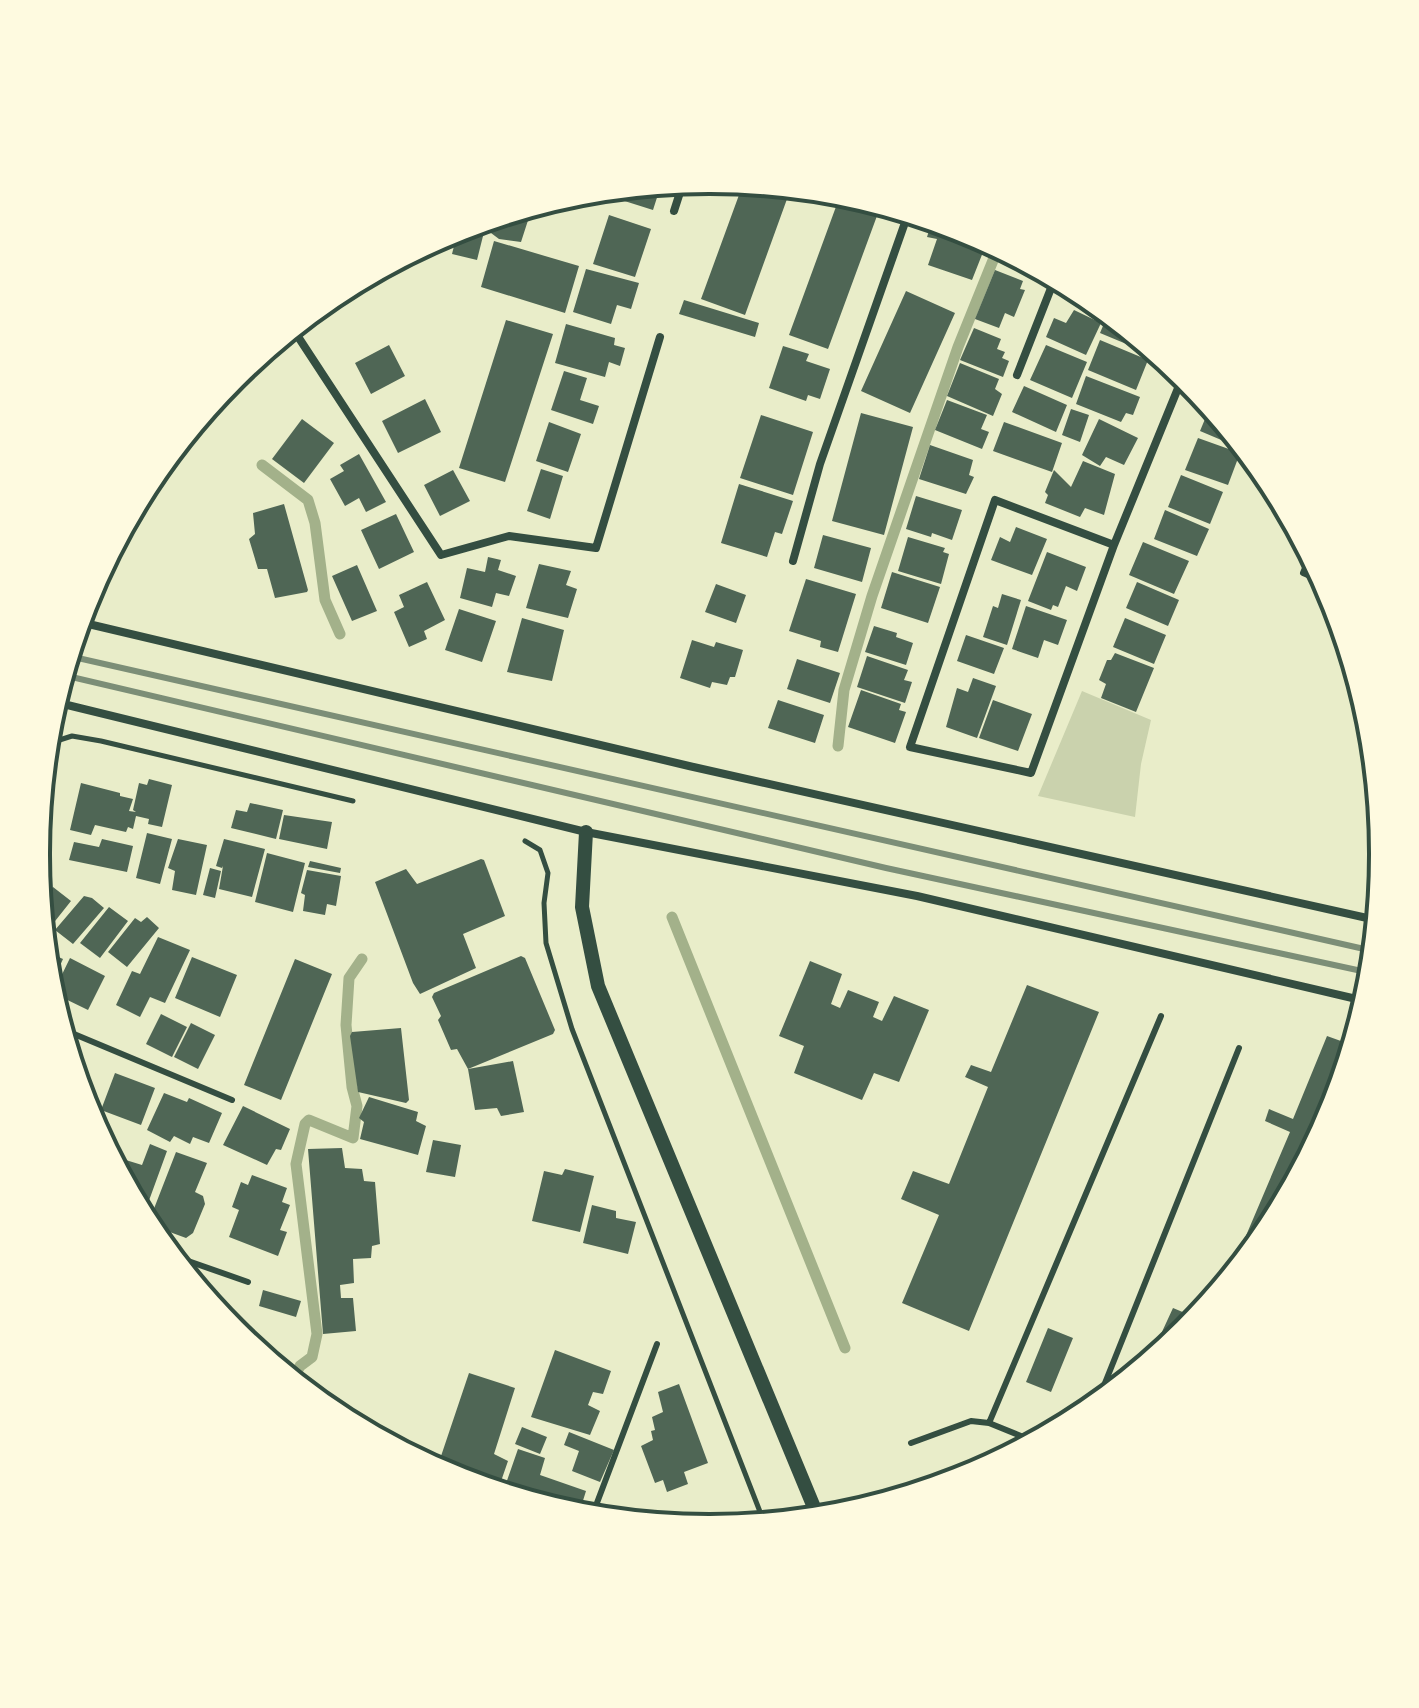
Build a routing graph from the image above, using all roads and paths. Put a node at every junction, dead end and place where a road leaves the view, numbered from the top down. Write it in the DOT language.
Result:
graph roads {
  1 [pos="679,195"];
  2 [pos="674,211"];
  3 [pos="904,224"];
  4 [pos="1050,290"];
  5 [pos="660,337"];
  6 [pos="299,338"];
  7 [pos="1017,375"];
  8 [pos="1177,390"];
  9 [pos="1114,545"];
  10 [pos="793,561"];
  11 [pos="91,625"];
  12 [pos="67,705"];
  13 [pos="61,740"];
  14 [pos="359,802"];
  15 [pos="586,832"];
  16 [pos="518,837"];
  17 [pos="1366,918"];
  18 [pos="1353,998"];
  19 [pos="1161,1016"];
  20 [pos="75,1034"];
  21 [pos="1239,1048"];
  22 [pos="232,1100"];
  23 [pos="192,1262"];
  24 [pos="248,1282"];
  25 [pos="657,1344"];
  26 [pos="1106,1381"];
  27 [pos="989,1423"];
  28 [pos="1019,1435"];
  29 [pos="911,1443"];
  30 [pos="597,1504"];
  31 [pos="813,1505"];
  32 [pos="760,1511"];
  1 -- 2 [label="street"];
  3 -- 10 [label="street"];
  4 -- 7 [label="street"];
  5 -- 6 [label="street"];
  8 -- 9 [label="street"];
  9 -- 9 [label="street"];
  11 -- 17 [label="street"];
  12 -- 15 [label="street"];
  13 -- 14 [label="path"];
  15 -- 18 [label="street"];
  15 -- 31 [label="street"];
  16 -- 32 [label="path"];
  19 -- 27 [label="lane"];
  20 -- 22 [label="lane"];
  21 -- 26 [label="lane"];
  23 -- 24 [label="lane"];
  25 -- 30 [label="lane"];
  27 -- 28 [label="lane"];
  27 -- 29 [label="lane"];
}
